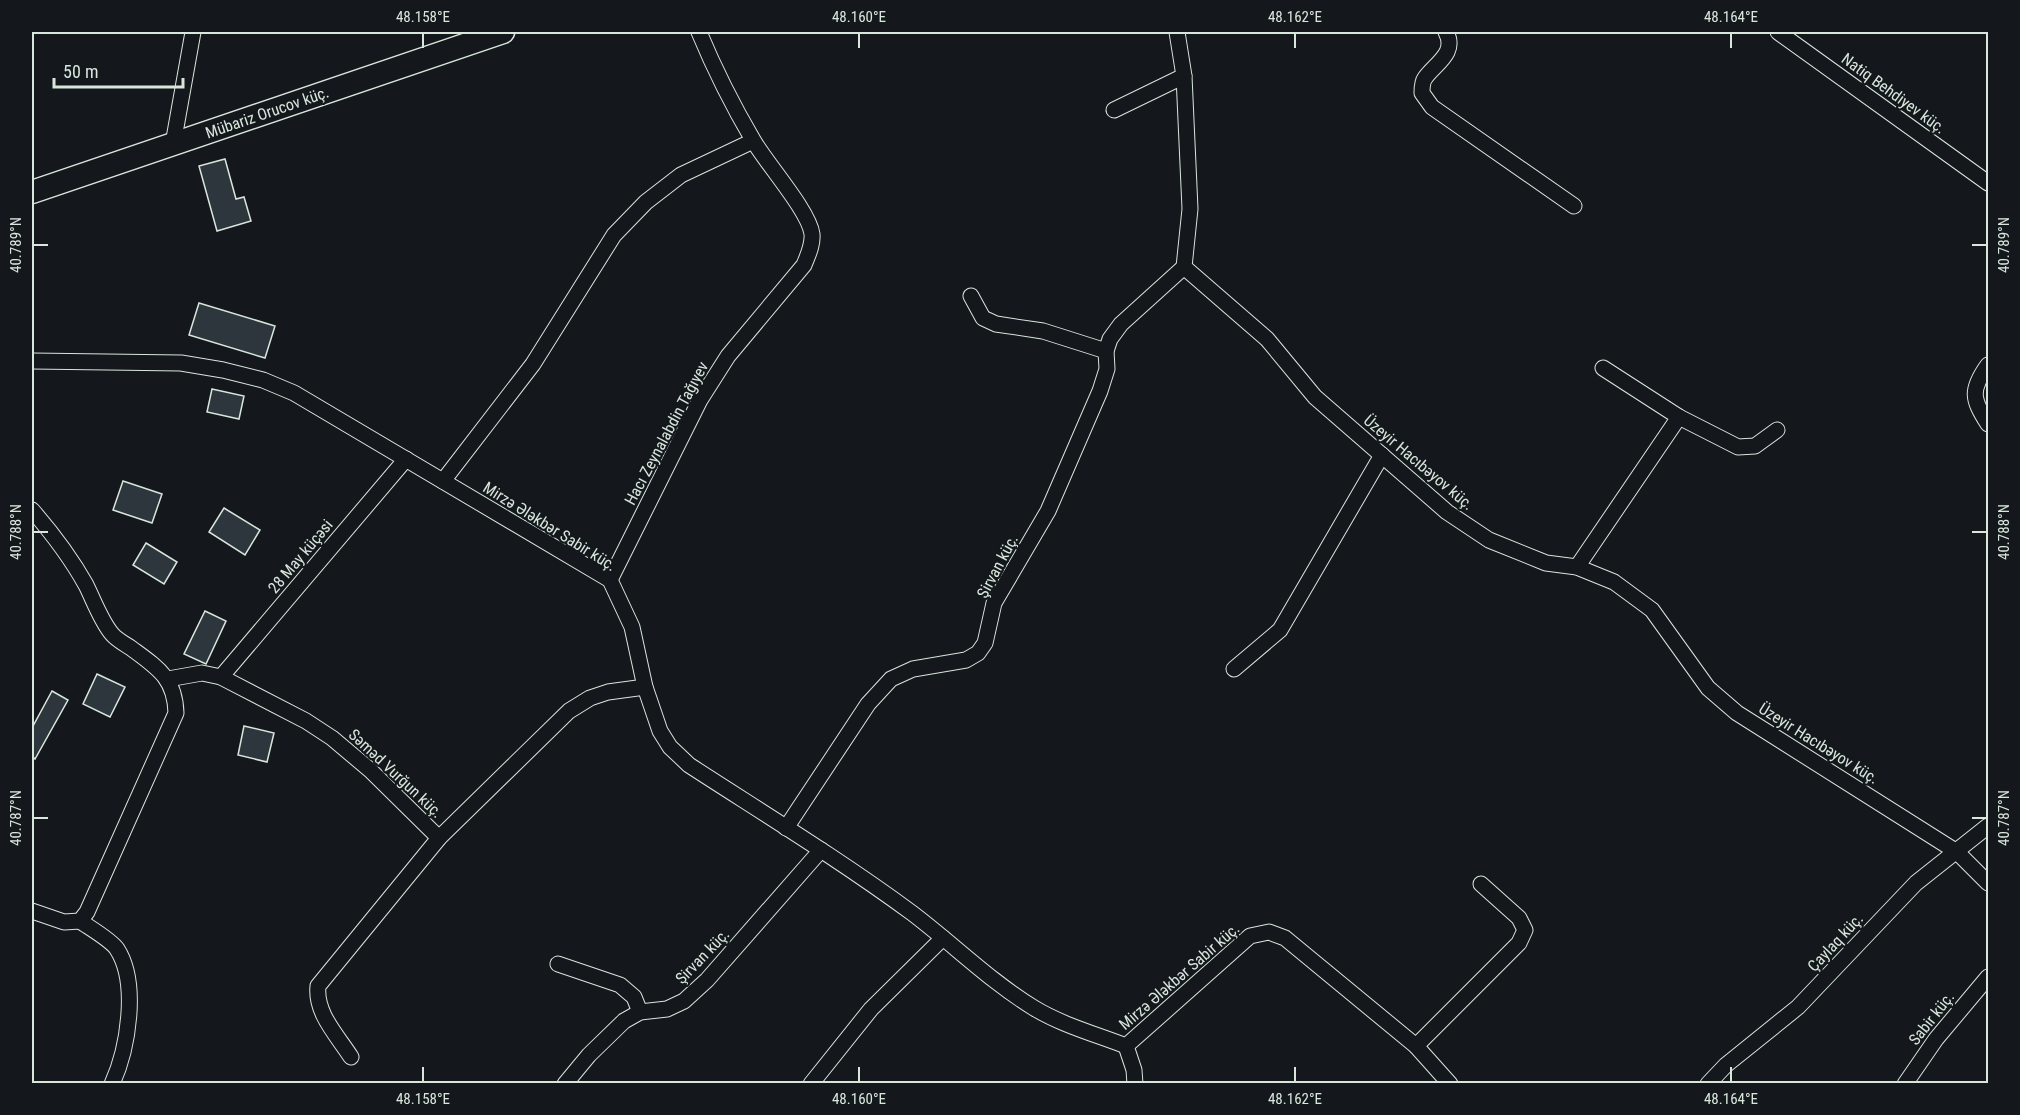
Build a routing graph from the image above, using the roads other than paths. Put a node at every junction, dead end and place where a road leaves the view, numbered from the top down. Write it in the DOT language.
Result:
graph roads {
  1 [pos="193,32"];
  2 [pos="503,32"];
  3 [pos="699,32"];
  4 [pos="1177,32"];
  5 [pos="1446,32"];
  6 [pos="1778,32"];
  7 [pos="1184,76"];
  8 [pos="1114,110"];
  9 [pos="753,141"];
  10 [pos="172,144"];
  11 [pos="1989,183"];
  12 [pos="32,192"];
  13 [pos="1574,206"];
  14 [pos="1184,267"];
  15 [pos="971,296"];
  16 [pos="1106,351"];
  17 [pos="32,361"];
  18 [pos="1989,365"];
  19 [pos="1603,368"];
  20 [pos="1679,417"];
  21 [pos="1989,424"];
  22 [pos="1777,430"];
  23 [pos="1382,455"];
  24 [pos="406,459"];
  25 [pos="443,481"];
  26 [pos="32,510"];
  27 [pos="1577,567"];
  28 [pos="609,580"];
  29 [pos="1234,669"];
  30 [pos="221,677"];
  31 [pos="168,679"];
  32 [pos="645,687"];
  33 [pos="1989,826"];
  34 [pos="786,828"];
  35 [pos="439,838"];
  36 [pos="821,850"];
  37 [pos="1958,852"];
  38 [pos="1989,883"];
  39 [pos="1481,884"];
  40 [pos="32,910"];
  41 [pos="80,921"];
  42 [pos="943,938"];
  43 [pos="558,964"];
  44 [pos="1989,977"];
  45 [pos="640,1012"];
  46 [pos="1126,1046"];
  47 [pos="1416,1046"];
  48 [pos="351,1057"];
  49 [pos="112,1083"];
  50 [pos="565,1083"];
  51 [pos="811,1083"];
  52 [pos="1135,1083"];
  53 [pos="1450,1083"];
  54 [pos="1708,1083"];
  55 [pos="1905,1083"];
  1 -- 10 [label="street"];
  2 -- 10 [label="street, Mübariz Orucov küç."];
  3 -- 9 [label="street, Hacı Zeynalabdin Tağıyev"];
  4 -- 7 [label="street"];
  5 -- 13 [label="street"];
  6 -- 11 [label="street, Natiq Behdiyev küç."];
  7 -- 8 [label="street"];
  7 -- 14 [label="street"];
  9 -- 25 [label="street"];
  9 -- 28 [label="street, Hacı Zeynalabdin Tağıyev"];
  10 -- 12 [label="street, Mübariz Orucov küç."];
  14 -- 16 [label="street, Şirvan küç."];
  14 -- 23 [label="street, Üzeyir Hacıbəyov küç."];
  15 -- 16 [label="street"];
  16 -- 34 [label="street, Şirvan küç."];
  17 -- 24 [label="street, Mirzə Ələkbər Sabir küç."];
  18 -- 21 [label="street"];
  19 -- 20 [label="street"];
  20 -- 22 [label="street"];
  20 -- 27 [label="street"];
  23 -- 27 [label="street, Üzeyir Hacıbəyov küç."];
  23 -- 29 [label="street"];
  24 -- 25 [label="street, Mirzə Ələkbər Sabir küç."];
  24 -- 30 [label="street, 28 May küçəsi"];
  25 -- 28 [label="street, Mirzə Ələkbər Sabir küç."];
  26 -- 31 [label="street"];
  27 -- 37 [label="street, Üzeyir Hacıbəyov küç."];
  28 -- 32 [label="street, Mirzə Ələkbər Sabir küç."];
  30 -- 31 [label="street, Səməd Vurğun küç."];
  30 -- 35 [label="street, Səməd Vurğun küç."];
  31 -- 41 [label="street"];
  32 -- 34 [label="street, Mirzə Ələkbər Sabir küç."];
  32 -- 35 [label="street, Səməd Vurğun küç."];
  33 -- 37 [label="street, Çaylaq küç."];
  34 -- 36 [label="street, Mirzə Ələkbər Sabir küç."];
  35 -- 48 [label="street, Səməd Vurğun küç."];
  36 -- 42 [label="street, Mirzə Ələkbər Sabir küç."];
  36 -- 45 [label="street, Şirvan küç."];
  37 -- 38 [label="street, Üzeyir Hacıbəyov küç."];
  37 -- 54 [label="street, Çaylaq küç."];
  39 -- 47 [label="street"];
  40 -- 41 [label="street"];
  41 -- 49 [label="street"];
  42 -- 46 [label="street, Mirzə Ələkbər Sabir küç."];
  42 -- 51 [label="street"];
  43 -- 45 [label="street"];
  44 -- 55 [label="street, Sabir küç."];
  45 -- 50 [label="street, Şirvan küç."];
  46 -- 47 [label="street, Mirzə Ələkbər Sabir küç."];
  46 -- 52 [label="street"];
  47 -- 53 [label="street, Mirzə Ələkbər Sabir küç."];
}
